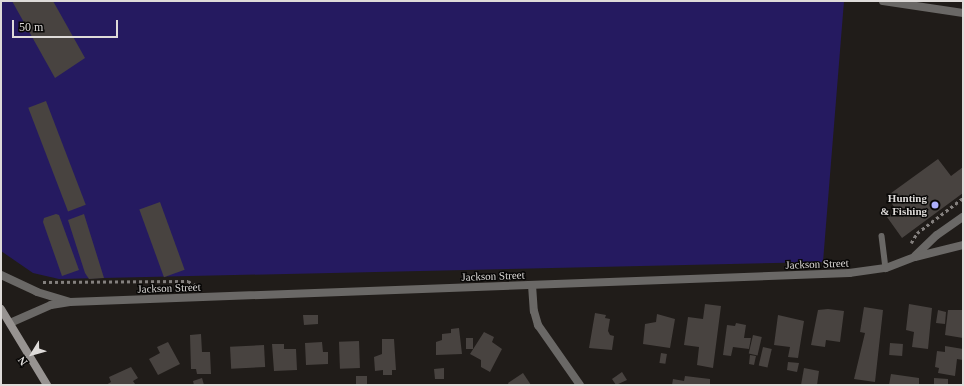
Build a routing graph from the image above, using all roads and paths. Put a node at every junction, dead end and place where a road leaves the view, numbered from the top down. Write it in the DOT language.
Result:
graph roads {
  1 [pos="883,1"];
  2 [pos="963,13"];
  3 [pos="963,198"];
  4 [pos="963,217"];
  5 [pos="882,236"];
  6 [pos="963,245"];
  7 [pos="909,246"];
  8 [pos="914,257"];
  9 [pos="886,268"];
  10 [pos="1,275"];
  11 [pos="36,278"];
  12 [pos="188,281"];
  13 [pos="532,285"];
  14 [pos="70,302"];
  15 [pos="1,309"];
  16 [pos="10,323"];
  17 [pos="44,384"];
  18 [pos="580,385"];
  1 -- 2 [label="street"];
  3 -- 7 [label="path"];
  4 -- 8 [label="street, Jackson Street"];
  5 -- 9 [label="lane"];
  6 -- 8 [label="street, Jackson Street"];
  8 -- 9 [label="street, Jackson Street"];
  9 -- 13 [label="street, Jackson Street"];
  10 -- 14 [label="street, Jackson Street"];
  11 -- 12 [label="path"];
  13 -- 14 [label="street, Jackson Street"];
  13 -- 18 [label="street"];
  14 -- 16 [label="street, Jackson Street"];
  15 -- 16 [label="main road"];
  16 -- 17 [label="main road"];
}
